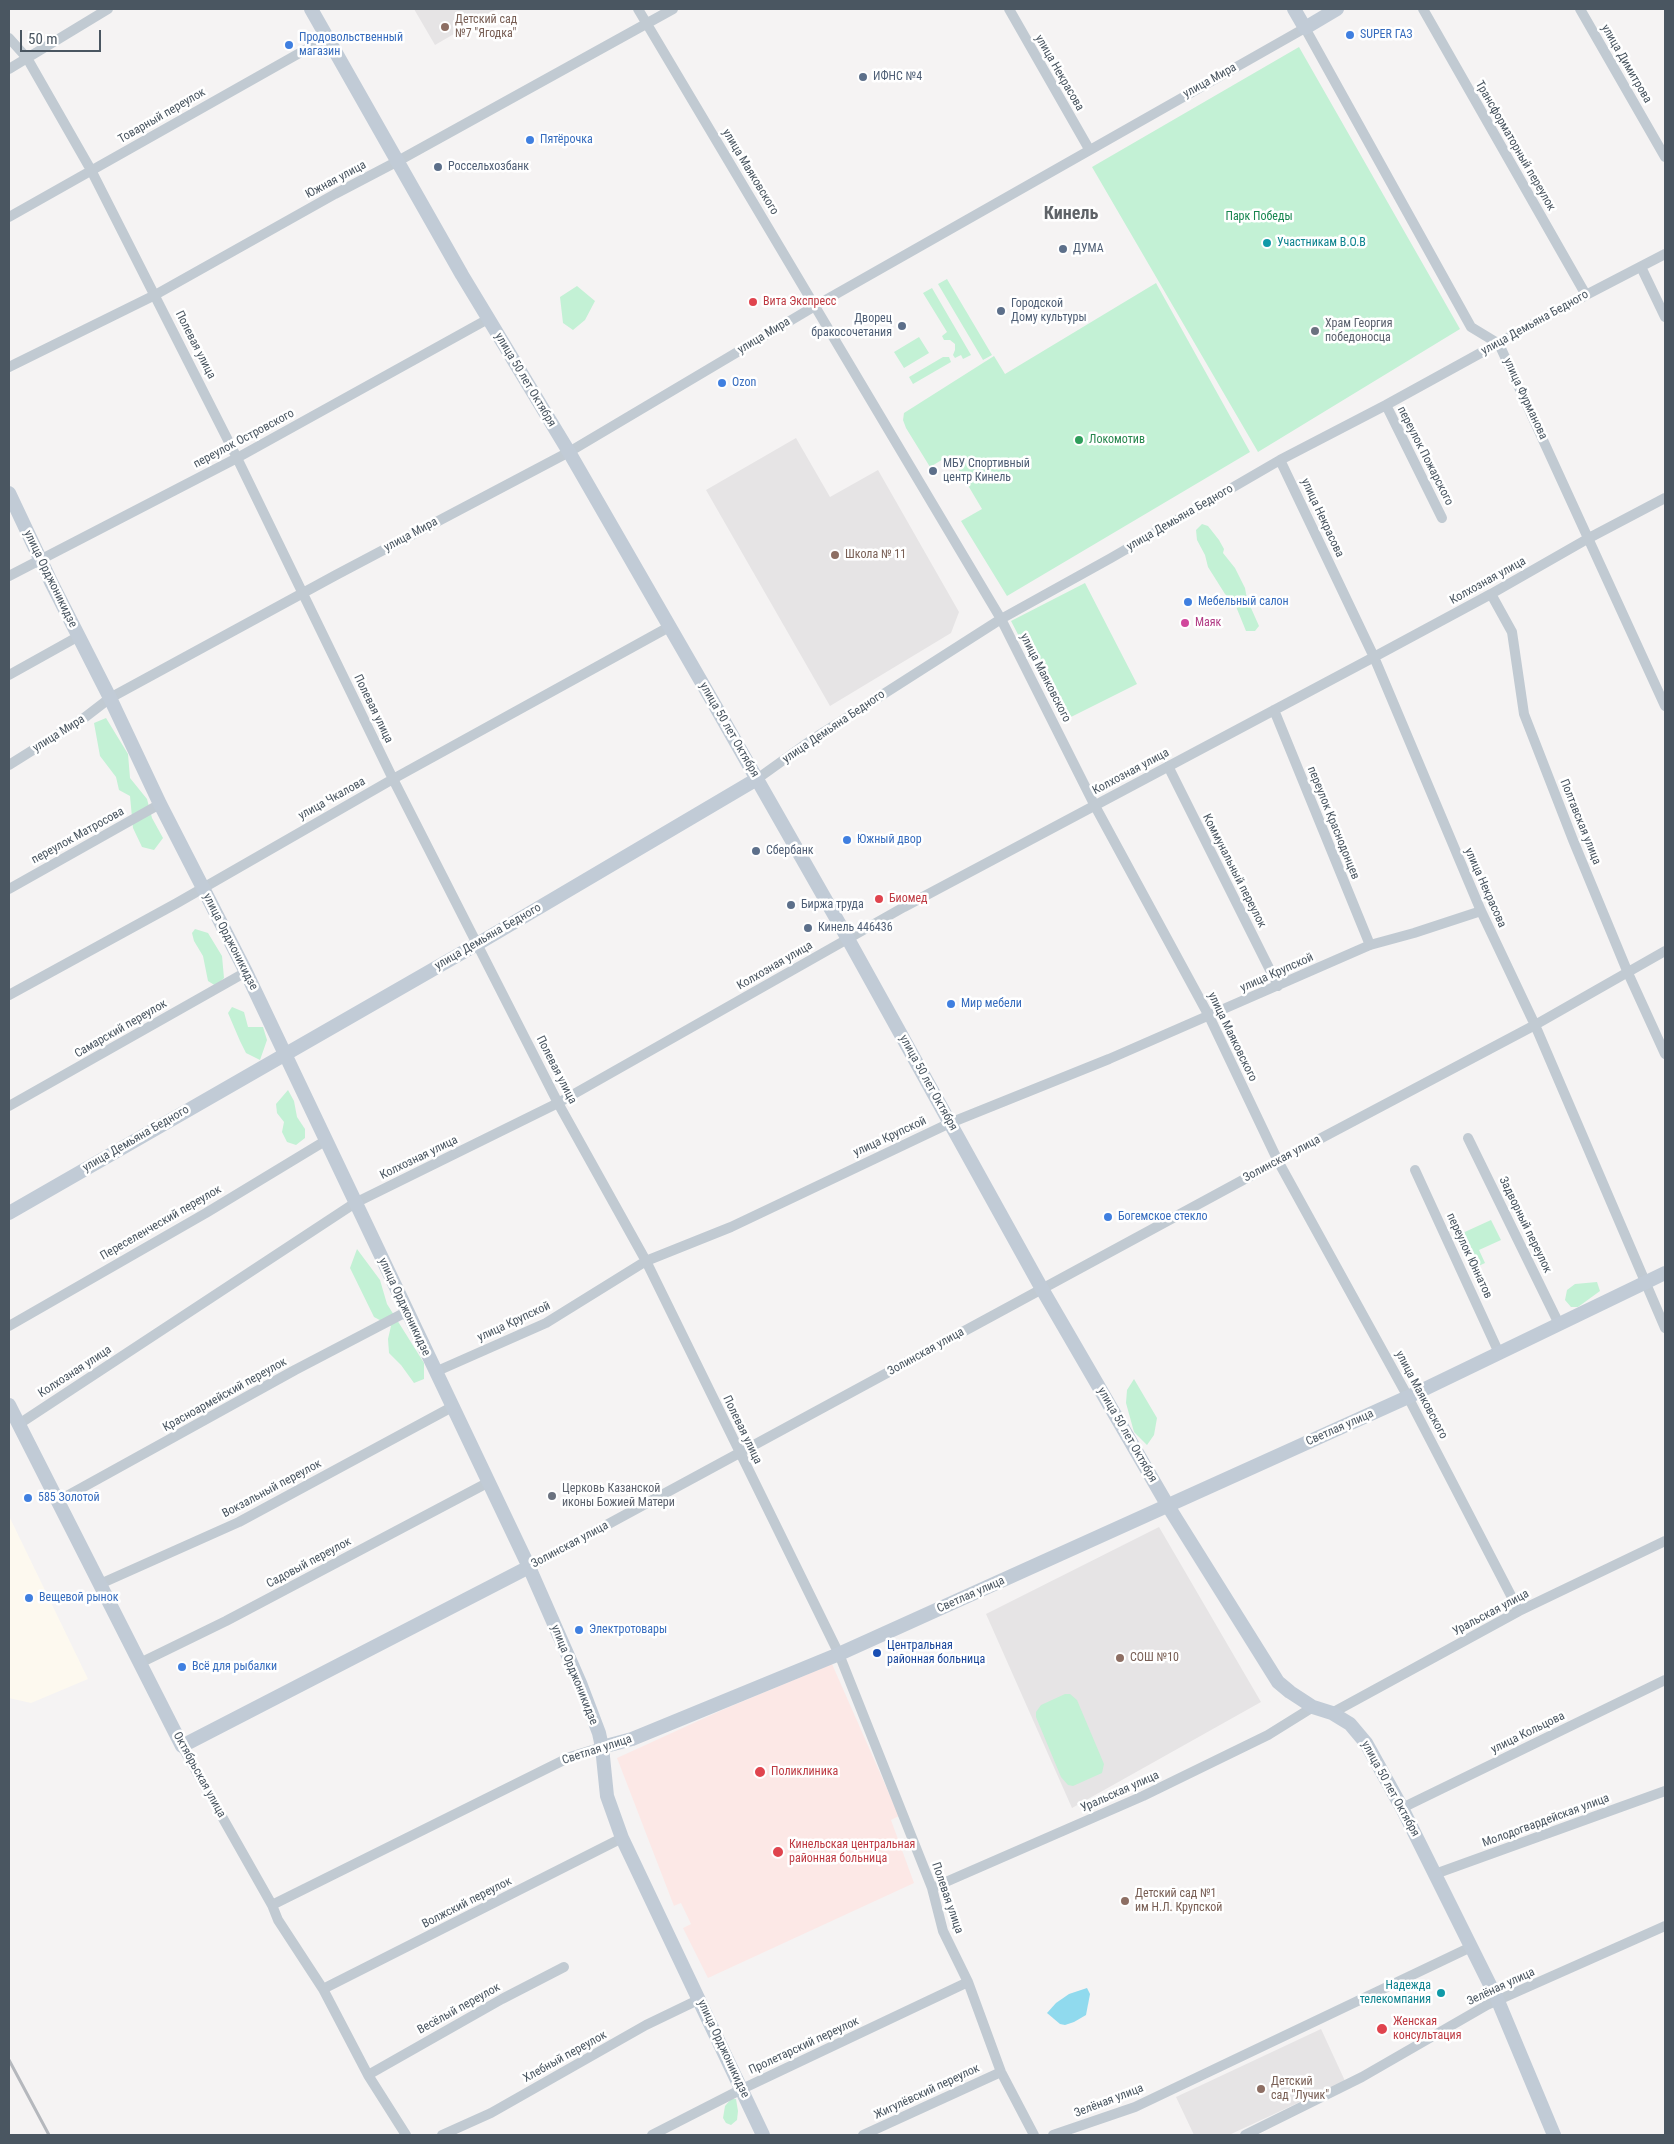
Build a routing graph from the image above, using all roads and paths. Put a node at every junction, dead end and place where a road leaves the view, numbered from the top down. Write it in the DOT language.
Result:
graph roads {
  1 [pos="108,9"];
  2 [pos="310,9"];
  3 [pos="638,9"];
  4 [pos="673,9"];
  5 [pos="1009,9"];
  6 [pos="1294,9"];
  7 [pos="1337,9"];
  8 [pos="1423,9"];
  9 [pos="1580,9"];
  10 [pos="647,24"];
  11 [pos="1305,28"];
  12 [pos="328,37"];
  13 [pos="9,38"];
  14 [pos="27,58"];
  15 [pos="9,69"];
  16 [pos="1086,151"];
  17 [pos="1665,157"];
  18 [pos="398,161"];
  19 [pos="91,170"];
  20 [pos="9,217"];
  21 [pos="1665,254"];
  22 [pos="1642,267"];
  23 [pos="155,295"];
  24 [pos="1586,295"];
  25 [pos="815,306"];
  26 [pos="1665,317"];
  27 [pos="488,319"];
  28 [pos="1499,344"];
  29 [pos="9,367"];
  30 [pos="1386,405"];
  31 [pos="569,452"];
  32 [pos="237,458"];
  33 [pos="1280,460"];
  34 [pos="9,493"];
  35 [pos="1665,498"];
  36 [pos="1442,518"];
  37 [pos="1589,538"];
  38 [pos="40,560"];
  39 [pos="9,576"];
  40 [pos="302,594"];
  41 [pos="1491,594"];
  42 [pos="1000,618"];
  43 [pos="669,627"];
  44 [pos="79,636"];
  45 [pos="1374,657"];
  46 [pos="9,675"];
  47 [pos="110,698"];
  48 [pos="1665,706"];
  49 [pos="1274,710"];
  50 [pos="9,765"];
  51 [pos="1168,766"];
  52 [pos="393,779"];
  53 [pos="757,779"];
  54 [pos="160,804"];
  55 [pos="1095,806"];
  56 [pos="203,888"];
  57 [pos="9,889"];
  58 [pos="1481,911"];
  59 [pos="848,938"];
  60 [pos="478,943"];
  61 [pos="1370,945"];
  62 [pos="1665,951"];
  63 [pos="246,972"];
  64 [pos="1628,973"];
  65 [pos="1278,986"];
  66 [pos="9,995"];
  67 [pos="1209,1016"];
  68 [pos="1535,1025"];
  69 [pos="285,1053"];
  70 [pos="1665,1054"];
  71 [pos="558,1103"];
  72 [pos="9,1106"];
  73 [pos="950,1123"];
  74 [pos="1468,1138"];
  75 [pos="325,1141"];
  76 [pos="1278,1161"];
  77 [pos="1415,1170"];
  78 [pos="356,1203"];
  79 [pos="9,1213"];
  80 [pos="646,1261"];
  81 [pos="1665,1273"];
  82 [pos="1645,1282"];
  83 [pos="1042,1288"];
  84 [pos="406,1312"];
  85 [pos="1558,1324"];
  86 [pos="9,1326"];
  87 [pos="1665,1328"];
  88 [pos="1499,1353"];
  89 [pos="435,1372"];
  90 [pos="1408,1397"];
  91 [pos="9,1405"];
  92 [pos="452,1407"];
  93 [pos="19,1424"];
  94 [pos="740,1454"];
  95 [pos="489,1482"];
  96 [pos="58,1502"];
  97 [pos="1168,1506"];
  98 [pos="1665,1541"];
  99 [pos="529,1568"];
  100 [pos="100,1584"];
  101 [pos="1520,1611"];
  102 [pos="839,1654"];
  103 [pos="140,1663"];
  104 [pos="1665,1680"];
  105 [pos="1313,1707"];
  106 [pos="1332,1713"];
  107 [pos="182,1746"];
  108 [pos="602,1748"];
  109 [pos="1665,1791"];
  110 [pos="1402,1808"];
  111 [pos="622,1838"];
  112 [pos="1435,1874"];
  113 [pos="932,1888"];
  114 [pos="272,1905"];
  115 [pos="1665,1926"];
  116 [pos="1472,1947"];
  117 [pos="564,1967"];
  118 [pos="968,1982"];
  119 [pos="323,1989"];
  120 [pos="700,1999"];
  121 [pos="1498,2001"];
  122 [pos="1001,2072"];
  123 [pos="368,2075"];
  124 [pos="742,2089"];
  125 [pos="406,2135"];
  126 [pos="442,2135"];
  127 [pos="652,2135"];
  128 [pos="763,2135"];
  129 [pos="863,2135"];
  130 [pos="1034,2135"];
  131 [pos="1052,2135"];
  132 [pos="1245,2135"];
  133 [pos="1554,2135"];
  1 -- 14 [label="street"];
  2 -- 12 [label="main road, улица 50 лет Октября"];
  3 -- 10 [label="street, улица Маяковского"];
  4 -- 10 [label="street, Южная улица"];
  5 -- 16 [label="street, улица Некрасова"];
  6 -- 11 [label="main road, улица Фурманова"];
  7 -- 11 [label="main road, улица Мира"];
  8 -- 24 [label="street, Трансформаторный переулок"];
  9 -- 17 [label="street, улица Димитрова"];
  10 -- 18 [label="street, Южная улица"];
  10 -- 25 [label="street, улица Маяковского"];
  11 -- 16 [label="street, улица Мира"];
  11 -- 28 [label="street, улица Фурманова"];
  12 -- 18 [label="main road, улица 50 лет Октября"];
  12 -- 19 [label="street, Товарный переулок"];
  13 -- 14 [label="street, Полевая улица"];
  14 -- 15 [label="street"];
  14 -- 19 [label="street, Полевая улица"];
  16 -- 25 [label="street, улица Мира"];
  18 -- 23 [label="street, Южная улица"];
  18 -- 27 [label="main road, улица 50 лет Октября"];
  19 -- 20 [label="street, Товарный переулок"];
  19 -- 23 [label="street, Полевая улица"];
  21 -- 22 [label="street, улица Демьяна Бедного"];
  22 -- 24 [label="street, улица Демьяна Бедного"];
  22 -- 26 [label="street"];
  23 -- 29 [label="street, Южная улица"];
  23 -- 32 [label="street, Полевая улица"];
  24 -- 28 [label="street, улица Демьяна Бедного"];
  25 -- 31 [label="street, улица Мира"];
  25 -- 42 [label="street, улица Маяковского"];
  27 -- 31 [label="main road, улица 50 лет Октября"];
  27 -- 32 [label="street, переулок Островского"];
  28 -- 30 [label="street, улица Демьяна Бедного"];
  28 -- 37 [label="street, улица Фурманова"];
  30 -- 33 [label="street, улица Демьяна Бедного"];
  30 -- 36 [label="street, переулок Пожарского"];
  31 -- 40 [label="street, улица Мира"];
  31 -- 43 [label="main road, улица 50 лет Октября"];
  32 -- 38 [label="street, переулок Островского"];
  32 -- 40 [label="street, Полевая улица"];
  33 -- 42 [label="street, улица Демьяна Бедного"];
  33 -- 45 [label="street, улица Некрасова"];
  34 -- 38 [label="main road, улица Орджоникидзе"];
  35 -- 37 [label="street, Колхозная улица"];
  37 -- 41 [label="street, Колхозная улица"];
  37 -- 48 [label="street, улица Фурманова"];
  38 -- 39 [label="street, переулок Островского"];
  38 -- 44 [label="main road, улица Орджоникидзе"];
  40 -- 47 [label="street, улица Мира"];
  40 -- 52 [label="street, Полевая улица"];
  41 -- 45 [label="street, Колхозная улица"];
  41 -- 64 [label="street, Полтавская улица"];
  42 -- 53 [label="street, улица Демьяна Бедного"];
  42 -- 55 [label="street, улица Маяковского"];
  43 -- 52 [label="street, улица Чкалова"];
  43 -- 53 [label="main road, улица 50 лет Октября"];
  44 -- 46 [label="street"];
  44 -- 47 [label="main road, улица Орджоникидзе"];
  45 -- 49 [label="street, Колхозная улица"];
  45 -- 58 [label="street, улица Некрасова"];
  47 -- 50 [label="street, улица Мира"];
  47 -- 54 [label="main road, улица Орджоникидзе"];
  49 -- 51 [label="street, Колхозная улица"];
  49 -- 61 [label="street, переулок Краснодонцев"];
  51 -- 55 [label="street, Колхозная улица"];
  51 -- 65 [label="street, Коммунальный переулок"];
  52 -- 56 [label="street, улица Чкалова"];
  52 -- 60 [label="street, Полевая улица"];
  53 -- 59 [label="main road, улица 50 лет Октября"];
  53 -- 60 [label="main road, улица Демьяна Бедного"];
  54 -- 56 [label="main road, улица Орджоникидзе"];
  54 -- 57 [label="street, переулок Матросова"];
  55 -- 59 [label="street, Колхозная улица"];
  55 -- 67 [label="street, улица Маяковского"];
  56 -- 63 [label="main road, улица Орджоникидзе"];
  56 -- 66 [label="street, улица Чкалова"];
  58 -- 61 [label="street, улица Крупской"];
  58 -- 68 [label="street, улица Некрасова"];
  59 -- 71 [label="street, Колхозная улица"];
  59 -- 73 [label="main road, улица 50 лет Октября"];
  60 -- 69 [label="main road, улица Демьяна Бедного"];
  60 -- 71 [label="street, Полевая улица"];
  61 -- 65 [label="street, улица Крупской"];
  62 -- 64 [label="street, Золинская улица"];
  63 -- 69 [label="main road, улица Орджоникидзе"];
  63 -- 72 [label="street, Самарский переулок"];
  64 -- 68 [label="street, Золинская улица"];
  64 -- 70 [label="street, Полтавская улица"];
  65 -- 67 [label="street, улица Крупской"];
  67 -- 73 [label="street, улица Крупской"];
  67 -- 76 [label="street, улица Маяковского"];
  68 -- 76 [label="street, Золинская улица"];
  68 -- 82 [label="street, улица Некрасова"];
  69 -- 75 [label="main road, улица Орджоникидзе"];
  69 -- 79 [label="main road, улица Демьяна Бедного"];
  71 -- 78 [label="street, Колхозная улица"];
  71 -- 80 [label="street, Полевая улица"];
  73 -- 80 [label="street, улица Крупской"];
  73 -- 83 [label="main road, улица 50 лет Октября"];
  74 -- 85 [label="street, Задворный переулок"];
  75 -- 78 [label="main road, улица Орджоникидзе"];
  75 -- 86 [label="street, Переселенческий переулок"];
  76 -- 83 [label="street, Золинская улица"];
  76 -- 90 [label="street, улица Маяковского"];
  77 -- 88 [label="street, переулок Юннатов"];
  78 -- 84 [label="main road, улица Орджоникидзе"];
  78 -- 93 [label="street, Колхозная улица"];
  80 -- 89 [label="street, улица Крупской"];
  80 -- 94 [label="street, Полевая улица"];
  81 -- 82 [label="main road, Светлая улица"];
  82 -- 85 [label="main road, Светлая улица"];
  82 -- 87 [label="street, улица Некрасова"];
  83 -- 94 [label="street, Золинская улица"];
  83 -- 97 [label="main road, улица 50 лет Октября"];
  84 -- 89 [label="main road, улица Орджоникидзе"];
  84 -- 96 [label="street, Красноармейский переулок"];
  85 -- 88 [label="main road, Светлая улица"];
  88 -- 90 [label="main road, Светлая улица"];
  89 -- 92 [label="main road, улица Орджоникидзе"];
  90 -- 97 [label="main road, Светлая улица"];
  90 -- 101 [label="street, улица Маяковского"];
  91 -- 93 [label="main road, Октябрьская улица"];
  92 -- 95 [label="main road, улица Орджоникидзе"];
  92 -- 100 [label="street, Вокзальный переулок"];
  93 -- 96 [label="main road, Октябрьская улица"];
  94 -- 99 [label="street, Золинская улица"];
  94 -- 102 [label="street, Полевая улица"];
  95 -- 99 [label="main road, улица Орджоникидзе"];
  95 -- 103 [label="street, Садовый переулок"];
  96 -- 100 [label="main road, Октябрьская улица"];
  97 -- 102 [label="main road, Светлая улица"];
  97 -- 105 [label="main road, улица 50 лет Октября"];
  98 -- 101 [label="street, Уральская улица"];
  99 -- 107 [label="main road, Золинская улица"];
  99 -- 108 [label="main road, улица Орджоникидзе"];
  100 -- 103 [label="main road, Октябрьская улица"];
  101 -- 106 [label="street, Уральская улица"];
  102 -- 108 [label="main road, Светлая улица"];
  102 -- 113 [label="street, Полевая улица"];
  103 -- 107 [label="main road, Октябрьская улица"];
  104 -- 110 [label="street, улица Кольцова"];
  105 -- 106 [label="main road, улица 50 лет Октября"];
  105 -- 113 [label="street, Уральская улица"];
  106 -- 110 [label="main road, улица 50 лет Октября"];
  107 -- 114 [label="street, Октябрьская улица"];
  108 -- 111 [label="main road, улица Орджоникидзе"];
  108 -- 114 [label="street, Светлая улица"];
  109 -- 112 [label="street, Молодогвардейская улица"];
  110 -- 112 [label="main road, улица 50 лет Октября"];
  111 -- 119 [label="street, Волжский переулок"];
  111 -- 120 [label="main road, улица Орджоникидзе"];
  112 -- 116 [label="main road, улица 50 лет Октября"];
  113 -- 118 [label="street, Полевая улица"];
  114 -- 119 [label="street, Октябрьская улица"];
  115 -- 121 [label="street, Зелёная улица"];
  116 -- 121 [label="main road, улица 50 лет Октября"];
  116 -- 131 [label="street, Зелёная улица"];
  117 -- 123 [label="street, Весёлый переулок"];
  118 -- 122 [label="street, Полевая улица"];
  118 -- 124 [label="street, Пролетарский переулок"];
  119 -- 123 [label="street, Октябрьская улица"];
  120 -- 124 [label="main road, улица Орджоникидзе"];
  120 -- 126 [label="street, Хлебный переулок"];
  121 -- 132 [label="street, Зелёная улица"];
  121 -- 133 [label="main road, улица 50 лет Октября"];
  122 -- 129 [label="street, Жигулёвский переулок"];
  122 -- 130 [label="street, Полевая улица"];
  123 -- 125 [label="street, Октябрьская улица"];
  124 -- 127 [label="street, Пролетарский переулок"];
  124 -- 128 [label="main road, улица Орджоникидзе"];
}
